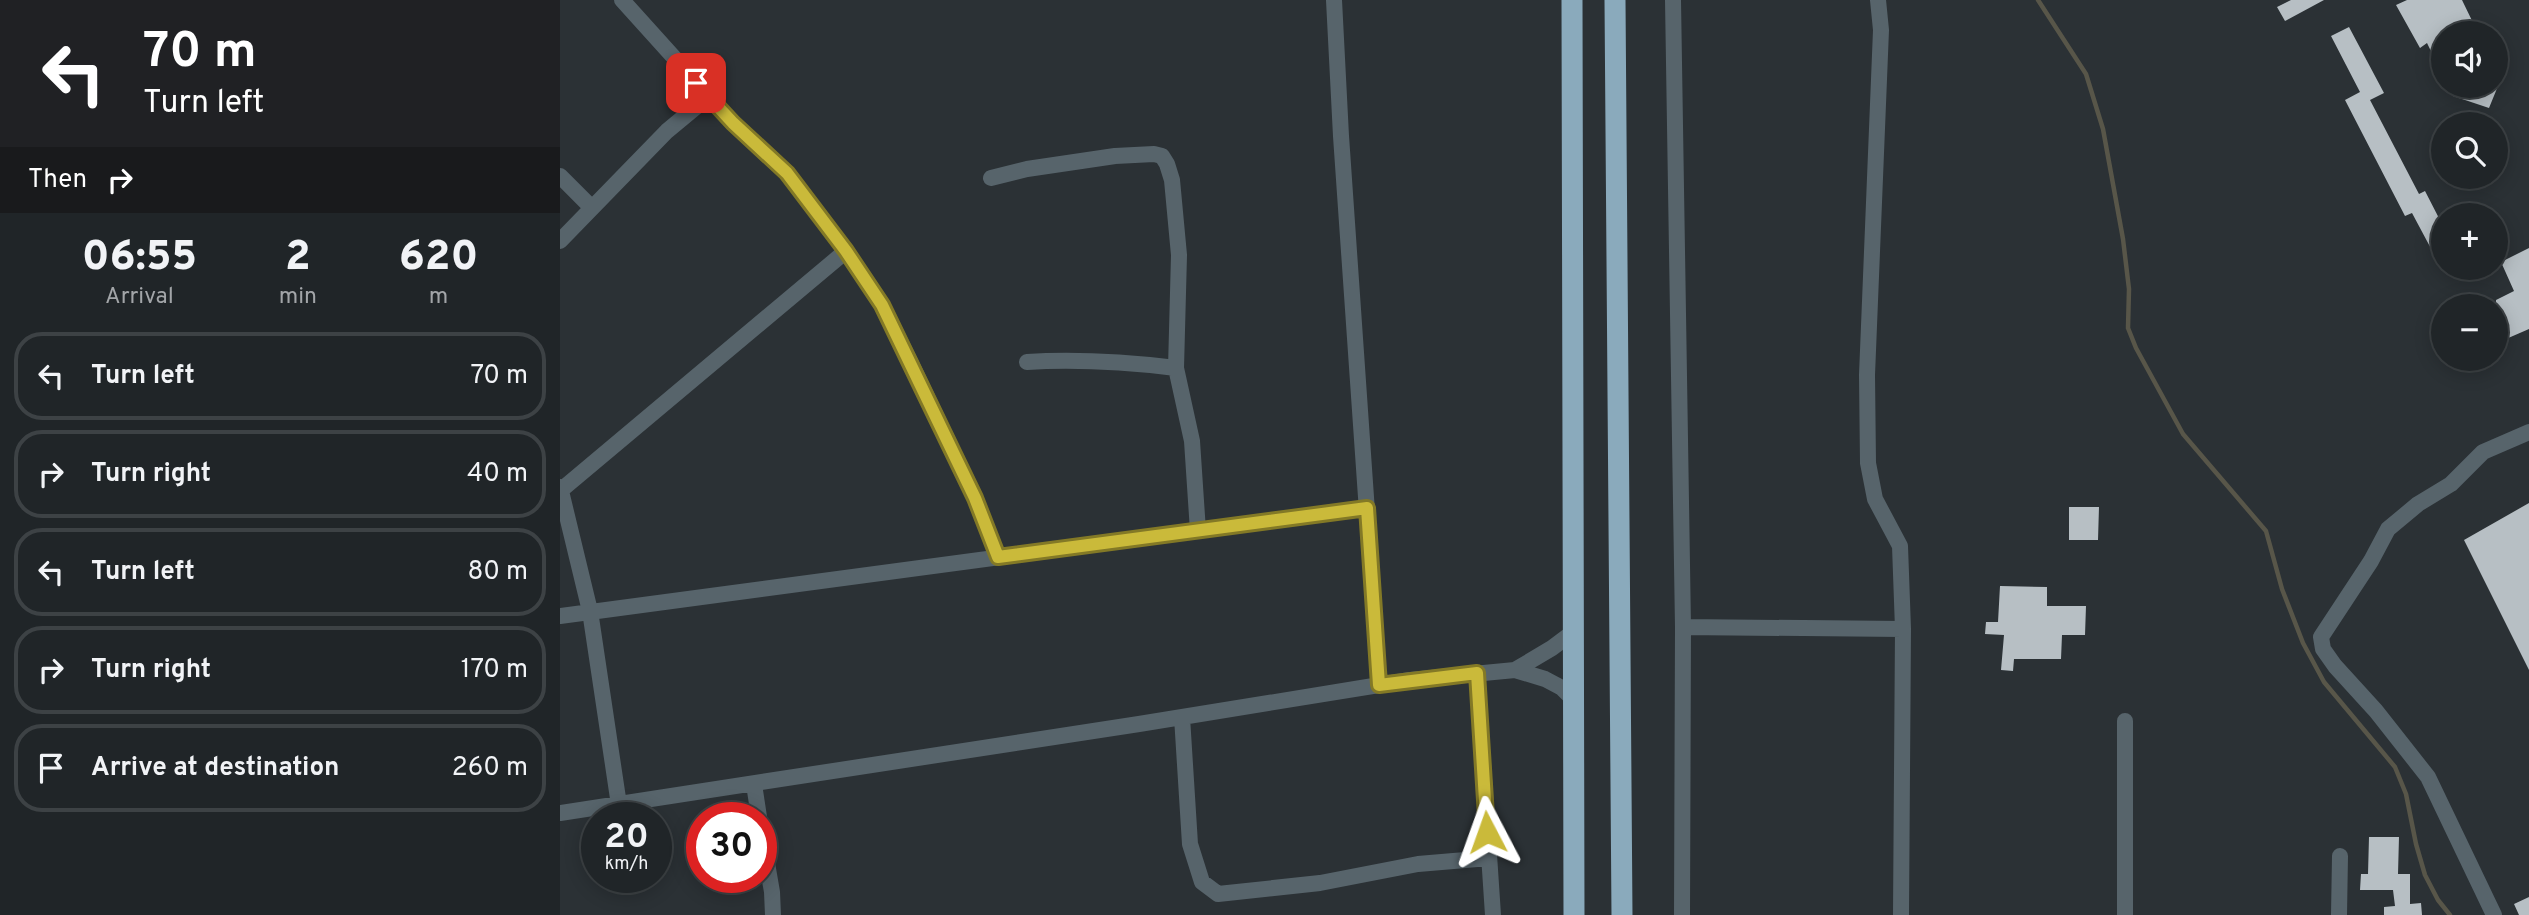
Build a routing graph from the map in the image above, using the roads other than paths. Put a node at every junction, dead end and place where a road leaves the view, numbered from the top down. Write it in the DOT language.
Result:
graph roads {
  1 [pos="622,0"];
  2 [pos="1334,0"];
  3 [pos="1572,0"];
  4 [pos="1615,0"];
  5 [pos="1673,0"];
  6 [pos="1878,0"];
  7 [pos="708,97"];
  8 [pos="560,176"];
  9 [pos="991,178"];
  10 [pos="592,207"];
  11 [pos="560,241"];
  12 [pos="846,251"];
  13 [pos="1027,362"];
  14 [pos="1175,368"];
  15 [pos="2529,432"];
  16 [pos="561,489"];
  17 [pos="1367,508"];
  18 [pos="1198,531"];
  19 [pos="998,557"];
  20 [pos="590,611"];
  21 [pos="560,616"];
  22 [pos="1683,627"];
  23 [pos="1903,629"];
  24 [pos="1572,633"];
  25 [pos="1515,670"];
  26 [pos="1477,673"];
  27 [pos="1379,685"];
  28 [pos="1572,698"];
  29 [pos="1182,717"];
  30 [pos="2125,721"];
  31 [pos="754,784"];
  32 [pos="619,802"];
  33 [pos="638,802"];
  34 [pos="757,802"];
  35 [pos="581,810"];
  36 [pos="560,813"];
  37 [pos="2340,856"];
  38 [pos="1489,858"];
  39 [pos="772,893"];
  40 [pos="774,915"];
  41 [pos="1493,915"];
  42 [pos="1574,915"];
  43 [pos="1622,915"];
  44 [pos="1682,915"];
  45 [pos="1901,915"];
  46 [pos="2125,915"];
  47 [pos="2339,915"];
  48 [pos="2494,915"];
  1 -- 7 [label="street"];
  2 -- 17 [label="street"];
  3 -- 24 [label="highway"];
  4 -- 43 [label="highway"];
  5 -- 22 [label="street"];
  6 -- 23 [label="street"];
  7 -- 10 [label="street"];
  7 -- 12 [label="street"];
  8 -- 10 [label="street"];
  9 -- 14 [label="street"];
  10 -- 11 [label="street"];
  12 -- 16 [label="street"];
  12 -- 19 [label="street"];
  13 -- 14 [label="street"];
  14 -- 18 [label="street"];
  15 -- 48 [label="street"];
  16 -- 20 [label="street"];
  17 -- 18 [label="street"];
  17 -- 27 [label="street"];
  18 -- 19 [label="street"];
  19 -- 20 [label="street"];
  20 -- 21 [label="street"];
  20 -- 32 [label="street"];
  22 -- 23 [label="street"];
  22 -- 44 [label="street"];
  23 -- 45 [label="street"];
  24 -- 25 [label="street"];
  24 -- 28 [label="highway"];
  25 -- 26 [label="street"];
  25 -- 28 [label="street"];
  26 -- 27 [label="street"];
  26 -- 38 [label="street"];
  27 -- 29 [label="street"];
  28 -- 42 [label="highway"];
  29 -- 31 [label="street"];
  29 -- 38 [label="street"];
  30 -- 46 [label="street"];
  31 -- 33 [label="street"];
  31 -- 34 [label="street"];
  35 -- 36 [label="street"];
  37 -- 47 [label="street"];
  38 -- 41 [label="street"];
  39 -- 40 [label="street"];
}
